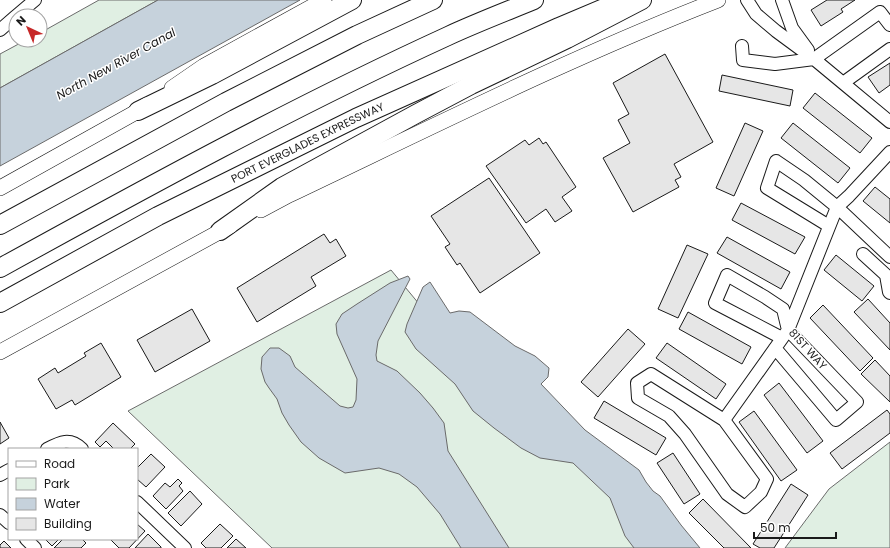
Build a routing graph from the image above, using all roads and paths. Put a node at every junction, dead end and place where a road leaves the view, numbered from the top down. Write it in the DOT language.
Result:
graph roads {
  1 [pos="35,0"];
  2 [pos="324,0"];
  3 [pos="352,0"];
  4 [pos="418,0"];
  5 [pos="433,0"];
  6 [pos="534,0"];
  7 [pos="623,0"];
  8 [pos="642,0"];
  9 [pos="718,0"];
  10 [pos="747,0"];
  11 [pos="782,0"];
  12 [pos="26,8"];
  13 [pos="8,23"];
  14 [pos="890,25"];
  15 [pos="0,30"];
  16 [pos="357,35"];
  17 [pos="742,46"];
  18 [pos="890,49"];
  19 [pos="814,59"];
  20 [pos="843,83"];
  21 [pos="138,111"];
  22 [pos="890,122"];
  23 [pos="890,152"];
  24 [pos="0,188"];
  25 [pos="837,207"];
  26 [pos="0,225"];
  27 [pos="829,226"];
  28 [pos="220,231"];
  29 [pos="863,254"];
  30 [pos="890,257"];
  31 [pos="0,268"];
  32 [pos="890,293"];
  33 [pos="0,303"];
  34 [pos="782,338"];
  35 [pos="0,352"];
  36 [pos="724,420"];
  37 [pos="49,448"];
  38 [pos="81,448"];
  39 [pos="138,503"];
  40 [pos="0,515"];
  41 [pos="8,522"];
  42 [pos="27,540"];
  43 [pos="35,548"];
  44 [pos="185,548"];
  1 -- 12 [label="street"];
  2 -- 21 [label="main road"];
  3 -- 21 [label="highway"];
  4 -- 16 [label="highway"];
  5 -- 16 [label="highway"];
  6 -- 31 [label="highway"];
  7 -- 33 [label="highway, PORT EVERGLADES EXPRESSWAY"];
  8 -- 28 [label="highway"];
  9 -- 28 [label="main road"];
  10 -- 19 [label="street"];
  11 -- 19 [label="street"];
  13 -- 15 [label="street"];
  14 -- 19 [label="street"];
  16 -- 26 [label="highway"];
  17 -- 19 [label="street"];
  18 -- 20 [label="street"];
  19 -- 20 [label="street"];
  20 -- 22 [label="street"];
  21 -- 24 [label="main road"];
  23 -- 25 [label="street"];
  25 -- 27 [label="street"];
  25 -- 27 [label="street"];
  25 -- 30 [label="street"];
  27 -- 34 [label="street"];
  28 -- 35 [label="main road"];
  29 -- 32 [label="street"];
  34 -- 34 [label="street, 81ST WAY"];
  34 -- 34 [label="street, 81ST WAY"];
  34 -- 36 [label="street"];
  36 -- 36 [label="street"];
  37 -- 38 [label="street"];
  39 -- 44 [label="street"];
  40 -- 41 [label="street"];
  42 -- 43 [label="street"];
}
